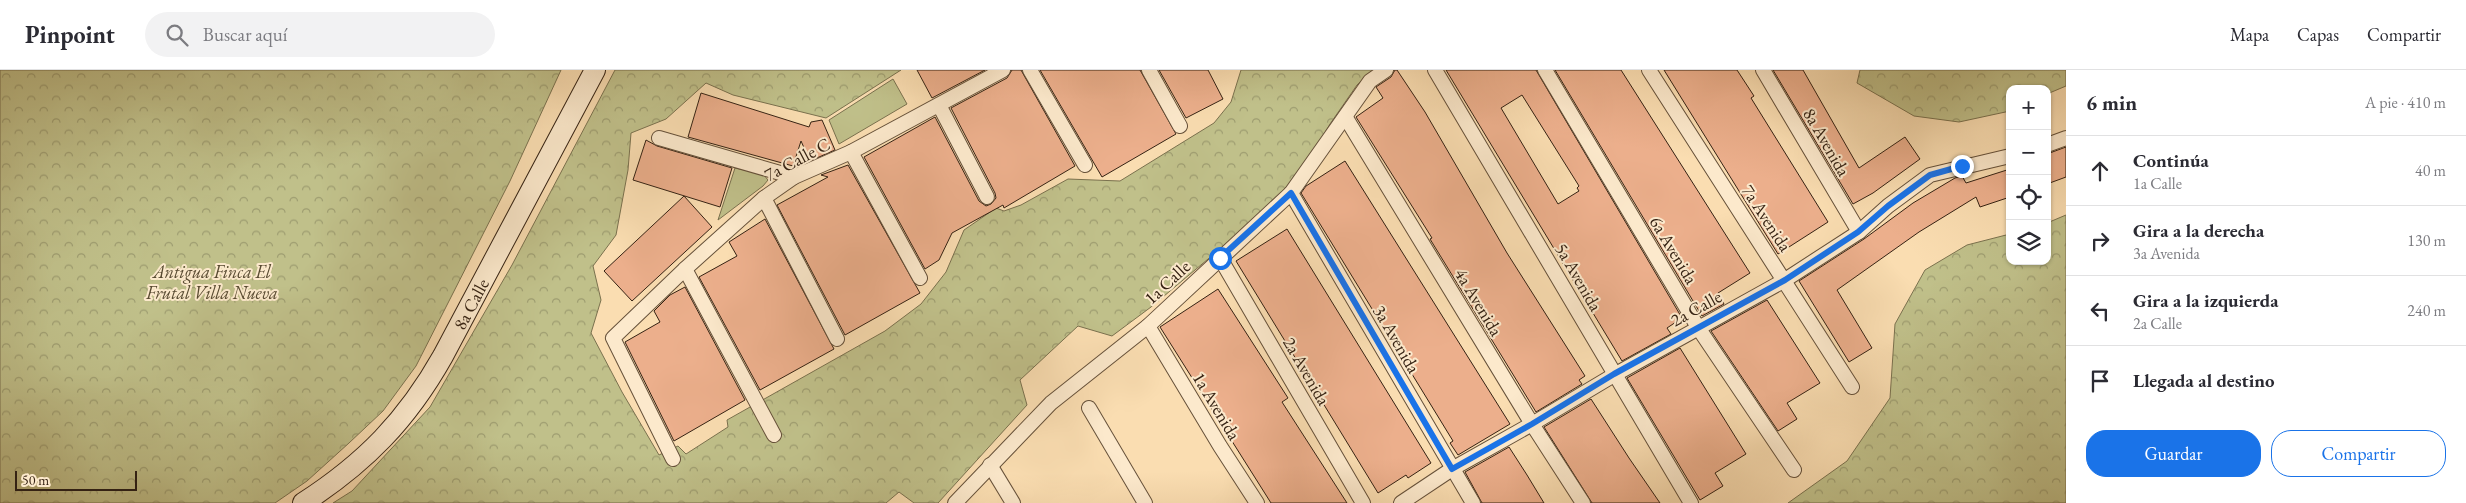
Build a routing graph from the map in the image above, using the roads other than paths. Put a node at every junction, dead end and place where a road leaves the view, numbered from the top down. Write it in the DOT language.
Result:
graph roads {
  1 [pos="595,70"];
  2 [pos="1003,70"];
  3 [pos="1030,70"];
  4 [pos="1149,70"];
  5 [pos="1386,70"];
  6 [pos="1435,70"];
  7 [pos="1546,70"];
  8 [pos="1649,70"];
  9 [pos="1763,70"];
  10 [pos="939,105"];
  11 [pos="1346,118"];
  12 [pos="1180,126"];
  13 [pos="660,138"];
  14 [pos="2066,138"];
  15 [pos="2051,144"];
  16 [pos="851,152"];
  17 [pos="2006,157"];
  18 [pos="1084,165"];
  19 [pos="794,177"];
  20 [pos="1291,193"];
  21 [pos="987,197"];
  22 [pos="764,198"];
  23 [pos="1858,232"];
  24 [pos="1220,258"];
  25 [pos="685,269"];
  26 [pos="920,278"];
  27 [pos="1785,280"];
  28 [pos="1148,326"];
  29 [pos="1699,329"];
  30 [pos="837,340"];
  31 [pos="1614,374"];
  32 [pos="1852,388"];
  33 [pos="1089,408"];
  34 [pos="1532,424"];
  35 [pos="774,435"];
  36 [pos="673,459"];
  37 [pos="990,465"];
  38 [pos="1452,469"];
  39 [pos="1794,470"];
  40 [pos="304,503"];
  41 [pos="956,503"];
  42 [pos="1013,503"];
  43 [pos="1145,503"];
  44 [pos="1257,503"];
  45 [pos="1363,503"];
  46 [pos="1402,503"];
  47 [pos="1473,503"];
  48 [pos="1583,503"];
  49 [pos="1691,503"];
  1 -- 40 [label="main road, 8a Calle"];
  2 -- 10 [label="street, 7a Calle C"];
  3 -- 18 [label="street"];
  4 -- 12 [label="street"];
  5 -- 11 [label="street, 1a Calle"];
  6 -- 31 [label="street, 5a Avenida"];
  7 -- 29 [label="street, 6a Avenida"];
  8 -- 27 [label="street, 7a Avenida"];
  9 -- 23 [label="street, 8a Avenida"];
  10 -- 16 [label="street, 7a Calle C"];
  10 -- 21 [label="street"];
  11 -- 20 [label="street, 1a Calle"];
  11 -- 34 [label="street, 4a Avenida"];
  13 -- 19 [label="street"];
  14 -- 15 [label="street"];
  16 -- 19 [label="street, 7a Calle C"];
  16 -- 26 [label="street"];
  17 -- 23 [label="street, 2a Calle"];
  19 -- 22 [label="street, 7a Calle C"];
  20 -- 24 [label="street, 1a Calle"];
  20 -- 38 [label="street, 3a Avenida"];
  22 -- 25 [label="street, 7a Calle C"];
  22 -- 30 [label="street"];
  23 -- 27 [label="street, 2a Calle"];
  24 -- 28 [label="street, 1a Calle"];
  24 -- 45 [label="street, 2a Avenida"];
  25 -- 35 [label="street"];
  25 -- 36 [label="street, 7a Calle C"];
  27 -- 29 [label="street, 2a Calle"];
  27 -- 32 [label="street, 7a Avenida"];
  28 -- 37 [label="street, 1a Calle"];
  28 -- 44 [label="street, 1a Avenida"];
  29 -- 31 [label="street, 2a Calle"];
  29 -- 39 [label="street, 6a Avenida"];
  31 -- 34 [label="street, 2a Calle"];
  31 -- 49 [label="street, 5a Avenida"];
  33 -- 43 [label="street"];
  34 -- 38 [label="street, 2a Calle"];
  34 -- 48 [label="street, 4a Avenida"];
  37 -- 41 [label="street, 1a Calle"];
  37 -- 42 [label="street"];
  38 -- 46 [label="street, 2a Calle"];
  38 -- 47 [label="street, 3a Avenida"];
}
